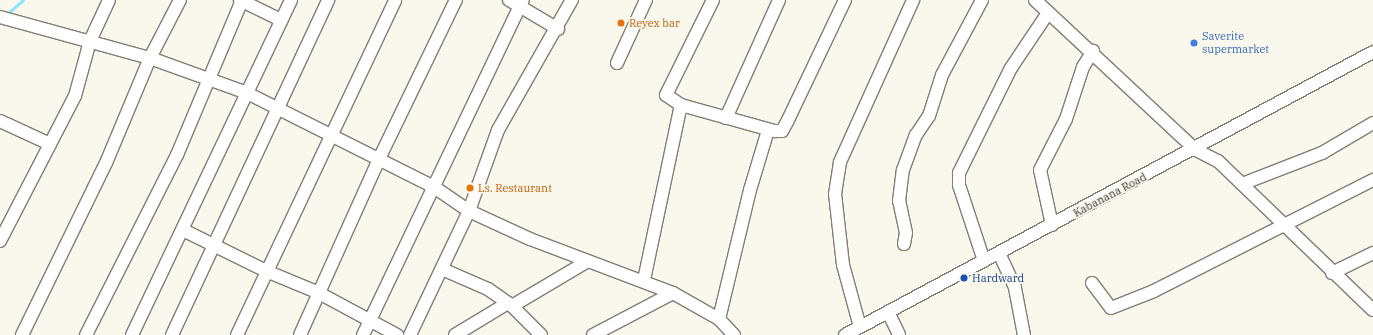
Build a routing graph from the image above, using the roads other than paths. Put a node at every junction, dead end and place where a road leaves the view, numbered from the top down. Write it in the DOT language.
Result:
graph roads {
  1 [pos="109,0"];
  2 [pos="180,0"];
  3 [pos="241,0"];
  4 [pos="291,0"];
  5 [pos="328,0"];
  6 [pos="395,0"];
  7 [pos="456,0"];
  8 [pos="509,0"];
  9 [pos="572,0"];
  10 [pos="646,0"];
  11 [pos="713,0"];
  12 [pos="779,0"];
  13 [pos="845,0"];
  14 [pos="913,0"];
  15 [pos="982,0"];
  16 [pos="1035,0"];
  17 [pos="522,3"];
  18 [pos="1048,13"];
  19 [pos="0,17"];
  20 [pos="281,20"];
  21 [pos="558,29"];
  22 [pos="90,41"];
  23 [pos="1093,51"];
  24 [pos="1373,52"];
  25 [pos="150,58"];
  26 [pos="617,63"];
  27 [pos="210,78"];
  28 [pos="247,93"];
  29 [pos="681,105"];
  30 [pos="275,107"];
  31 [pos="726,118"];
  32 [pos="0,121"];
  33 [pos="1373,123"];
  34 [pos="768,130"];
  35 [pos="331,137"];
  36 [pos="50,144"];
  37 [pos="1196,150"];
  38 [pos="379,159"];
  39 [pos="1373,180"];
  40 [pos="1242,184"];
  41 [pos="434,188"];
  42 [pos="469,211"];
  43 [pos="1052,225"];
  44 [pos="1285,225"];
  45 [pos="183,230"];
  46 [pos="0,239"];
  47 [pos="213,244"];
  48 [pos="904,244"];
  49 [pos="1373,253"];
  50 [pos="999,254"];
  51 [pos="588,261"];
  52 [pos="984,261"];
  53 [pos="442,269"];
  54 [pos="266,271"];
  55 [pos="1332,273"];
  56 [pos="644,280"];
  57 [pos="1092,283"];
  58 [pos="320,293"];
  59 [pos="674,293"];
  60 [pos="510,304"];
  61 [pos="1371,305"];
  62 [pos="888,312"];
  63 [pos="719,319"];
  64 [pos="371,320"];
  65 [pos="860,327"];
  66 [pos="22,335"];
  67 [pos="86,335"];
  68 [pos="132,335"];
  69 [pos="172,335"];
  70 [pos="237,335"];
  71 [pos="300,335"];
  72 [pos="363,335"];
  73 [pos="396,335"];
  74 [pos="410,335"];
  75 [pos="455,335"];
  76 [pos="541,335"];
  77 [pos="593,335"];
  78 [pos="734,335"];
  79 [pos="845,335"];
  80 [pos="899,335"];
  81 [pos="1024,335"];
  1 -- 22 [label="street"];
  2 -- 25 [label="street"];
  3 -- 20 [label="street"];
  3 -- 27 [label="street"];
  4 -- 20 [label="street"];
  5 -- 30 [label="street"];
  6 -- 35 [label="street"];
  7 -- 38 [label="street"];
  8 -- 17 [label="street"];
  9 -- 21 [label="street"];
  10 -- 26 [label="street"];
  11 -- 29 [label="street"];
  12 -- 31 [label="street"];
  13 -- 34 [label="street"];
  14 -- 65 [label="street"];
  15 -- 48 [label="street"];
  16 -- 18 [label="street"];
  17 -- 21 [label="street"];
  17 -- 41 [label="street"];
  18 -- 23 [label="street"];
  18 -- 52 [label="street"];
  19 -- 22 [label="street"];
  20 -- 28 [label="street"];
  21 -- 42 [label="street"];
  22 -- 25 [label="street"];
  22 -- 36 [label="street"];
  23 -- 37 [label="street"];
  23 -- 43 [label="street"];
  24 -- 37 [label="street, Kabanana Road"];
  25 -- 27 [label="street"];
  25 -- 66 [label="street"];
  27 -- 28 [label="street"];
  27 -- 67 [label="street"];
  28 -- 30 [label="street"];
  28 -- 45 [label="street"];
  29 -- 31 [label="street"];
  29 -- 56 [label="street"];
  30 -- 35 [label="street"];
  30 -- 47 [label="street"];
  31 -- 34 [label="street"];
  32 -- 36 [label="street"];
  33 -- 40 [label="street"];
  34 -- 63 [label="street"];
  35 -- 38 [label="street"];
  35 -- 54 [label="street"];
  36 -- 46 [label="street"];
  37 -- 40 [label="street"];
  37 -- 43 [label="street, Kabanana Road"];
  38 -- 41 [label="street"];
  38 -- 58 [label="street"];
  39 -- 44 [label="street"];
  40 -- 44 [label="street"];
  41 -- 42 [label="street"];
  41 -- 64 [label="street"];
  42 -- 51 [label="street"];
  42 -- 53 [label="street"];
  43 -- 50 [label="street, Kabanana Road"];
  44 -- 55 [label="street"];
  44 -- 57 [label="street"];
  45 -- 47 [label="street"];
  45 -- 68 [label="street"];
  47 -- 54 [label="street"];
  47 -- 69 [label="street"];
  49 -- 55 [label="street"];
  50 -- 52 [label="street, Kabanana Road"];
  50 -- 81 [label="street"];
  51 -- 56 [label="street"];
  51 -- 60 [label="street"];
  52 -- 62 [label="street, Kabanana Road"];
  53 -- 60 [label="street"];
  53 -- 74 [label="street"];
  54 -- 58 [label="street"];
  54 -- 70 [label="street"];
  55 -- 61 [label="street"];
  56 -- 59 [label="street"];
  58 -- 64 [label="street"];
  58 -- 71 [label="street"];
  59 -- 63 [label="street"];
  59 -- 77 [label="street"];
  60 -- 75 [label="street"];
  60 -- 76 [label="street"];
  62 -- 65 [label="street, Kabanana Road"];
  62 -- 80 [label="street"];
  63 -- 78 [label="street"];
  64 -- 72 [label="street"];
  64 -- 73 [label="street"];
  65 -- 79 [label="street, Kabanana Road"];
}
